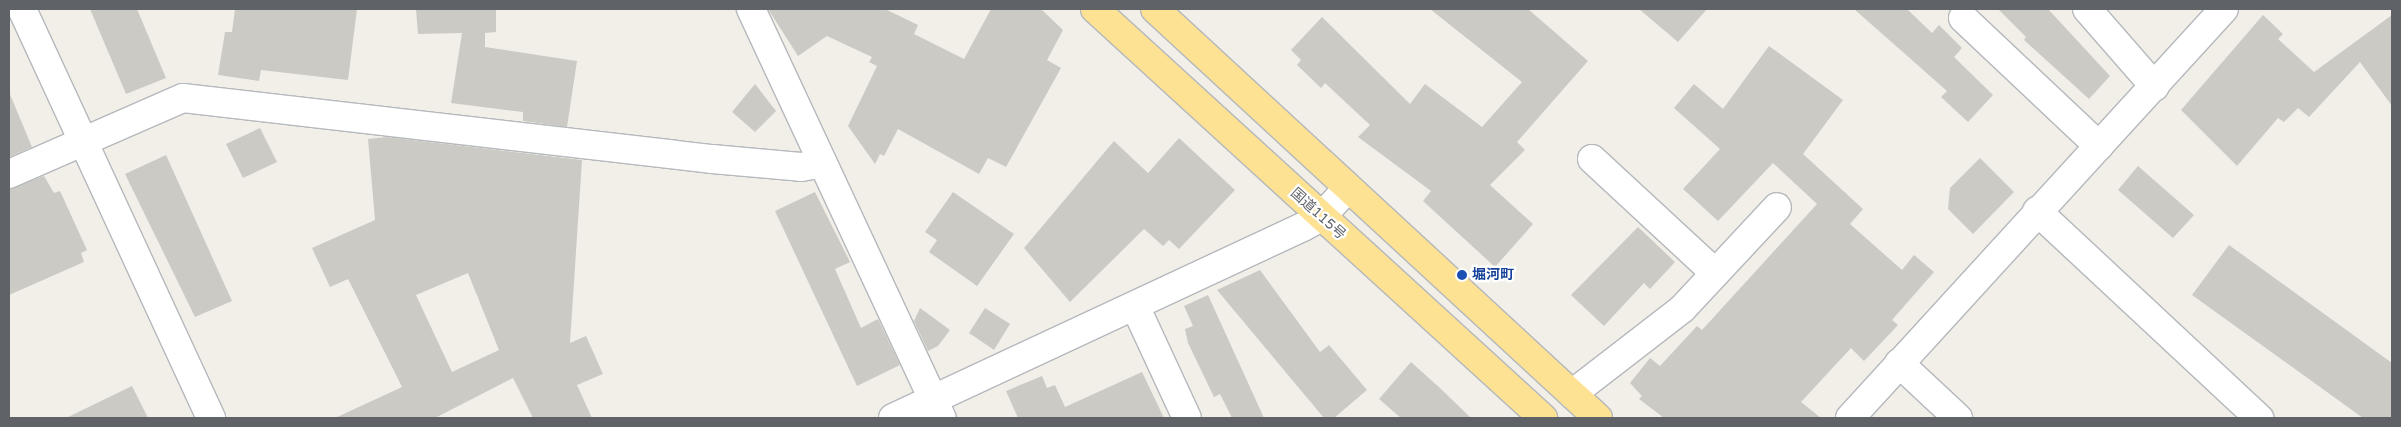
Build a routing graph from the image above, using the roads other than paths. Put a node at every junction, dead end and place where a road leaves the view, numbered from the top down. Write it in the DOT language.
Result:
graph roads {
  1 [pos="22,9"];
  2 [pos="751,9"];
  3 [pos="1095,9"];
  4 [pos="1154,9"];
  5 [pos="2087,9"];
  6 [pos="2224,9"];
  7 [pos="1963,18"];
  8 [pos="2155,87"];
  9 [pos="84,139"];
  10 [pos="2099,146"];
  11 [pos="1592,159"];
  12 [pos="823,163"];
  13 [pos="9,174"];
  14 [pos="1348,188"];
  15 [pos="1777,207"];
  16 [pos="2037,211"];
  17 [pos="1320,217"];
  18 [pos="1715,273"];
  19 [pos="1135,306"];
  20 [pos="1899,363"];
  21 [pos="1572,394"];
  22 [pos="937,409"];
  23 [pos="211,418"];
  24 [pos="893,418"];
  25 [pos="1187,418"];
  26 [pos="1543,418"];
  27 [pos="1598,418"];
  28 [pos="1850,418"];
  29 [pos="1958,418"];
  30 [pos="2259,418"];
  1 -- 9 [label="street"];
  2 -- 12 [label="street"];
  3 -- 17 [label="highway, 国道115号"];
  4 -- 14 [label="highway"];
  5 -- 8 [label="street"];
  6 -- 8 [label="street"];
  7 -- 10 [label="street"];
  8 -- 10 [label="street"];
  9 -- 12 [label="street"];
  9 -- 13 [label="street"];
  9 -- 23 [label="street"];
  10 -- 16 [label="street"];
  11 -- 18 [label="street"];
  12 -- 22 [label="street"];
  14 -- 17 [label="street"];
  14 -- 21 [label="highway"];
  15 -- 18 [label="street"];
  16 -- 20 [label="street"];
  16 -- 30 [label="street"];
  17 -- 19 [label="street"];
  17 -- 26 [label="highway, 国道115号"];
  18 -- 21 [label="street"];
  19 -- 22 [label="street"];
  19 -- 25 [label="street"];
  20 -- 28 [label="street"];
  20 -- 29 [label="street"];
  21 -- 27 [label="highway"];
  22 -- 24 [label="street"];
}
